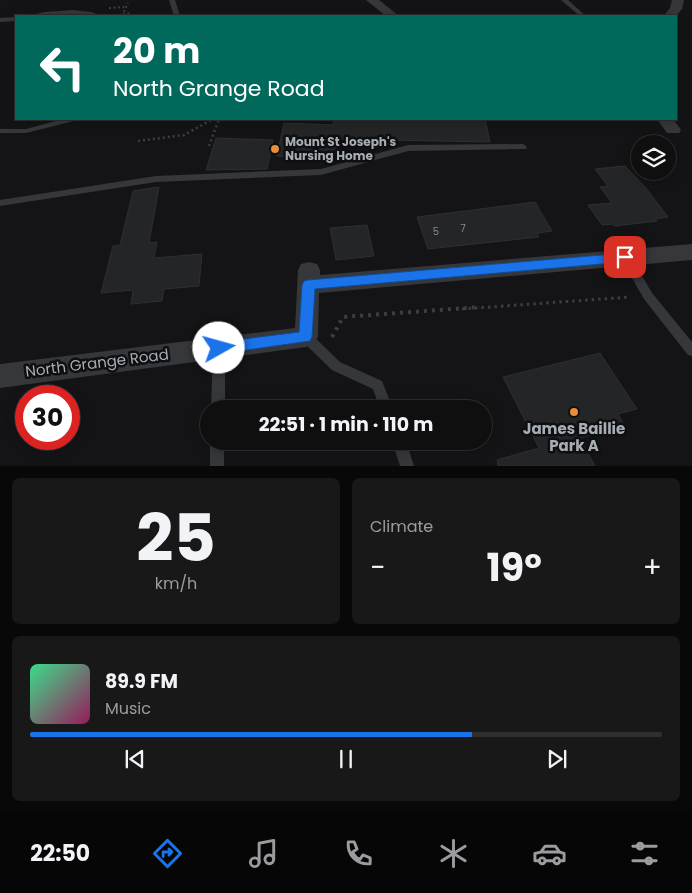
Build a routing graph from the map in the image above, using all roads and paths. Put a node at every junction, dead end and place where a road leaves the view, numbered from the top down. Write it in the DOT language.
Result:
graph roads {
  1 [pos="172,0"];
  2 [pos="372,0"];
  3 [pos="564,0"];
  4 [pos="678,0"];
  5 [pos="128,3"];
  6 [pos="132,13"];
  7 [pos="35,15"];
  8 [pos="92,15"];
  9 [pos="123,15"];
  10 [pos="176,15"];
  11 [pos="390,15"];
  12 [pos="582,15"];
  13 [pos="671,15"];
  14 [pos="15,19"];
  15 [pos="0,20"];
  16 [pos="9,20"];
  17 [pos="0,28"];
  18 [pos="67,120"];
  19 [pos="211,120"];
  20 [pos="219,120"];
  21 [pos="0,131"];
  22 [pos="138,141"];
  23 [pos="209,146"];
  24 [pos="523,147"];
  25 [pos="0,203"];
  26 [pos="692,252"];
  27 [pos="625,257"];
  28 [pos="648,296"];
  29 [pos="314,345"];
  30 [pos="219,348"];
  31 [pos="692,351"];
  32 [pos="0,376"];
  33 [pos="218,400"];
  34 [pos="384,400"];
  35 [pos="217,450"];
  36 [pos="402,450"];
  37 [pos="217,466"];
  38 [pos="407,466"];
  1 -- 10 [label="lane"];
  2 -- 11 [label="street"];
  3 -- 12 [label="lane"];
  4 -- 13 [label="street"];
  5 -- 9 [label="path"];
  6 -- 9 [label="path"];
  7 -- 8 [label="lane"];
  14 -- 16 [label="lane"];
  15 -- 16 [label="lane"];
  16 -- 17 [label="lane"];
  18 -- 21 [label="lane"];
  19 -- 22 [label="path"];
  20 -- 23 [label="path"];
  24 -- 25 [label="lane"];
  26 -- 27 [label="street"];
  27 -- 28 [label="lane"];
  27 -- 29 [label="street"];
  28 -- 29 [label="path"];
  28 -- 31 [label="lane"];
  29 -- 30 [label="street, North Grange Road"];
  29 -- 34 [label="lane"];
  30 -- 32 [label="street, North Grange Road"];
  30 -- 33 [label="lane"];
  35 -- 37 [label="lane"];
  36 -- 38 [label="lane"];
}
